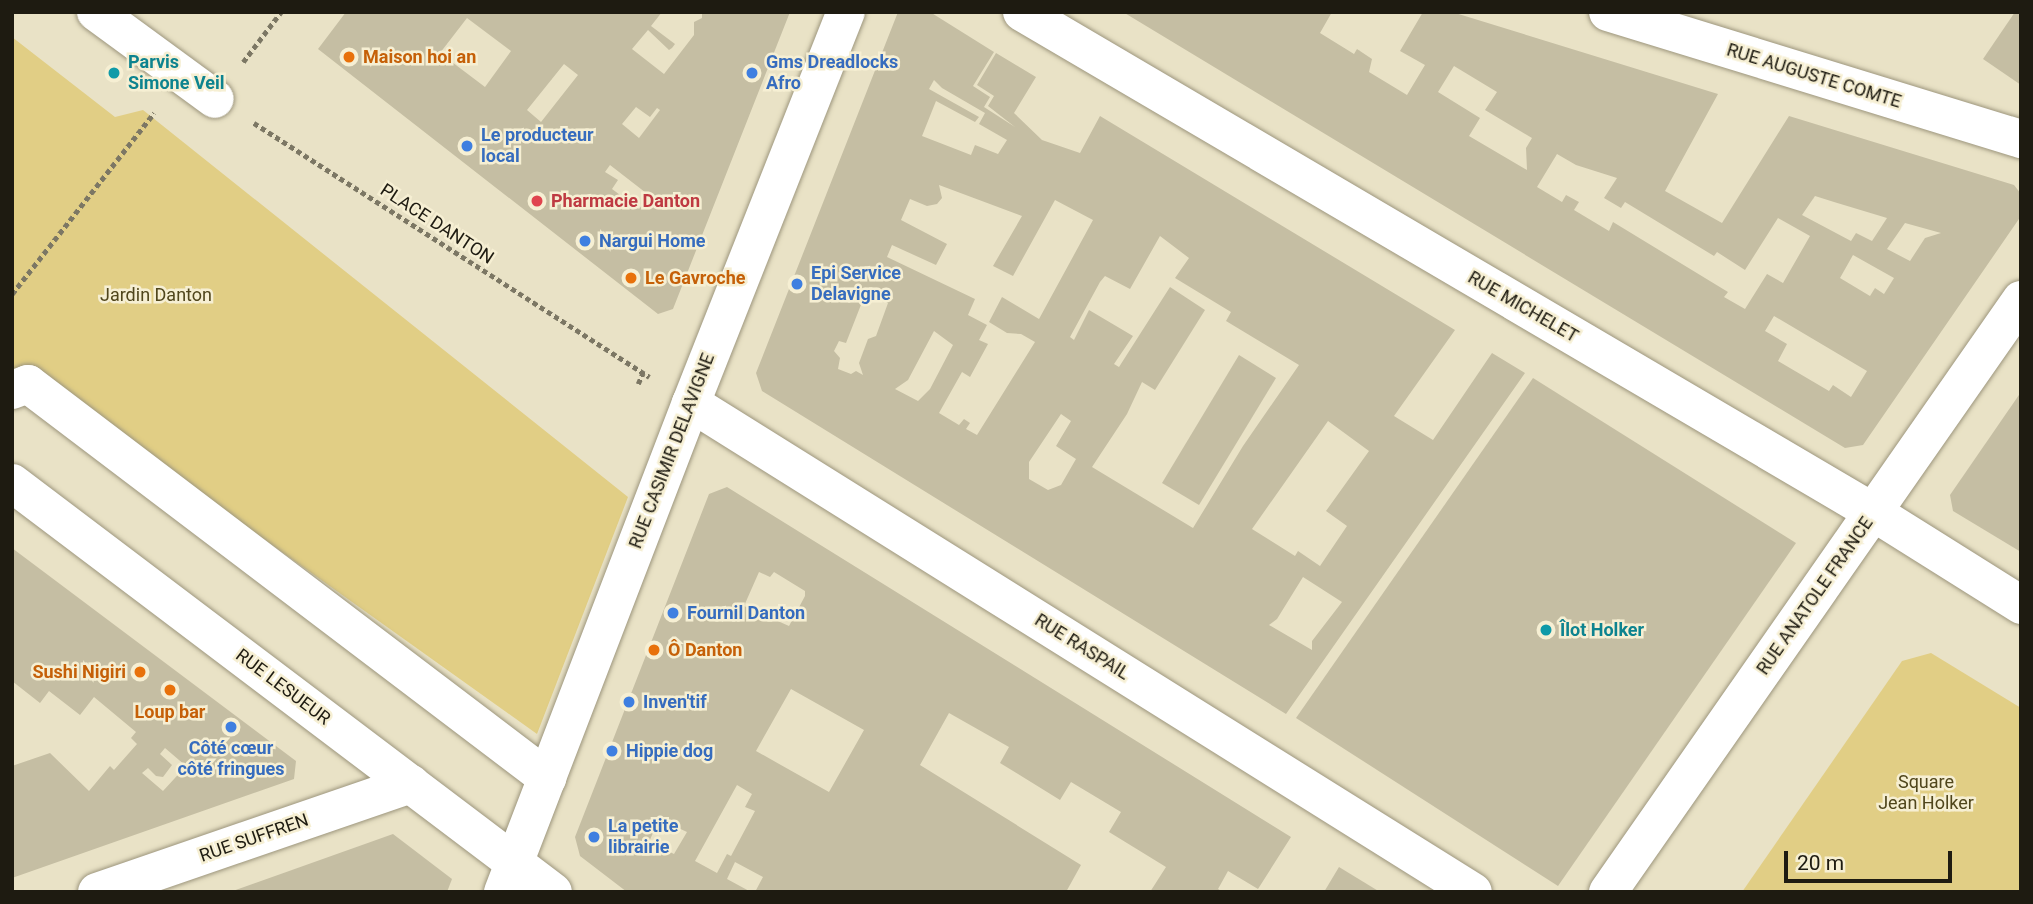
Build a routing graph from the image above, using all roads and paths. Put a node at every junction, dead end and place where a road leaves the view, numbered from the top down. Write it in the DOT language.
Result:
graph roads {
  1 [pos="96,12"];
  2 [pos="281,12"];
  3 [pos="846,12"];
  4 [pos="1022,12"];
  5 [pos="1608,12"];
  6 [pos="184,75"];
  7 [pos="215,99"];
  8 [pos="2021,139"];
  9 [pos="12,294"];
  10 [pos="2021,300"];
  11 [pos="643,373"];
  12 [pos="638,384"];
  13 [pos="12,390"];
  14 [pos="691,403"];
  15 [pos="12,483"];
  16 [pos="1873,512"];
  17 [pos="2021,605"];
  18 [pos="547,778"];
  19 [pos="411,784"];
  20 [pos="509,877"];
  21 [pos="97,892"];
  22 [pos="552,892"];
  23 [pos="1473,892"];
  24 [pos="1608,892"];
  1 -- 6 [label="street"];
  2 -- 7 [label="path"];
  3 -- 14 [label="street, RUE CASIMIR DELAVIGNE"];
  4 -- 16 [label="street, RUE MICHELET"];
  5 -- 8 [label="street, RUE AUGUSTE COMTE"];
  6 -- 7 [label="street"];
  6 -- 9 [label="path"];
  7 -- 11 [label="path, PLACE DANTON"];
  10 -- 16 [label="street, RUE ANATOLE FRANCE"];
  11 -- 12 [label="path"];
  11 -- 14 [label="path, PLACE DANTON"];
  13 -- 18 [label="street"];
  14 -- 18 [label="street, RUE CASIMIR DELAVIGNE"];
  14 -- 23 [label="street, RUE RASPAIL"];
  15 -- 19 [label="street, RUE LESUEUR"];
  16 -- 17 [label="street, RUE MICHELET"];
  16 -- 24 [label="street, RUE ANATOLE FRANCE"];
  18 -- 20 [label="street, RUE CASIMIR DELAVIGNE"];
  19 -- 20 [label="street, RUE LESUEUR"];
  19 -- 21 [label="street, RUE SUFFREN"];
  20 -- 22 [label="street, RUE LESUEUR"];
}
